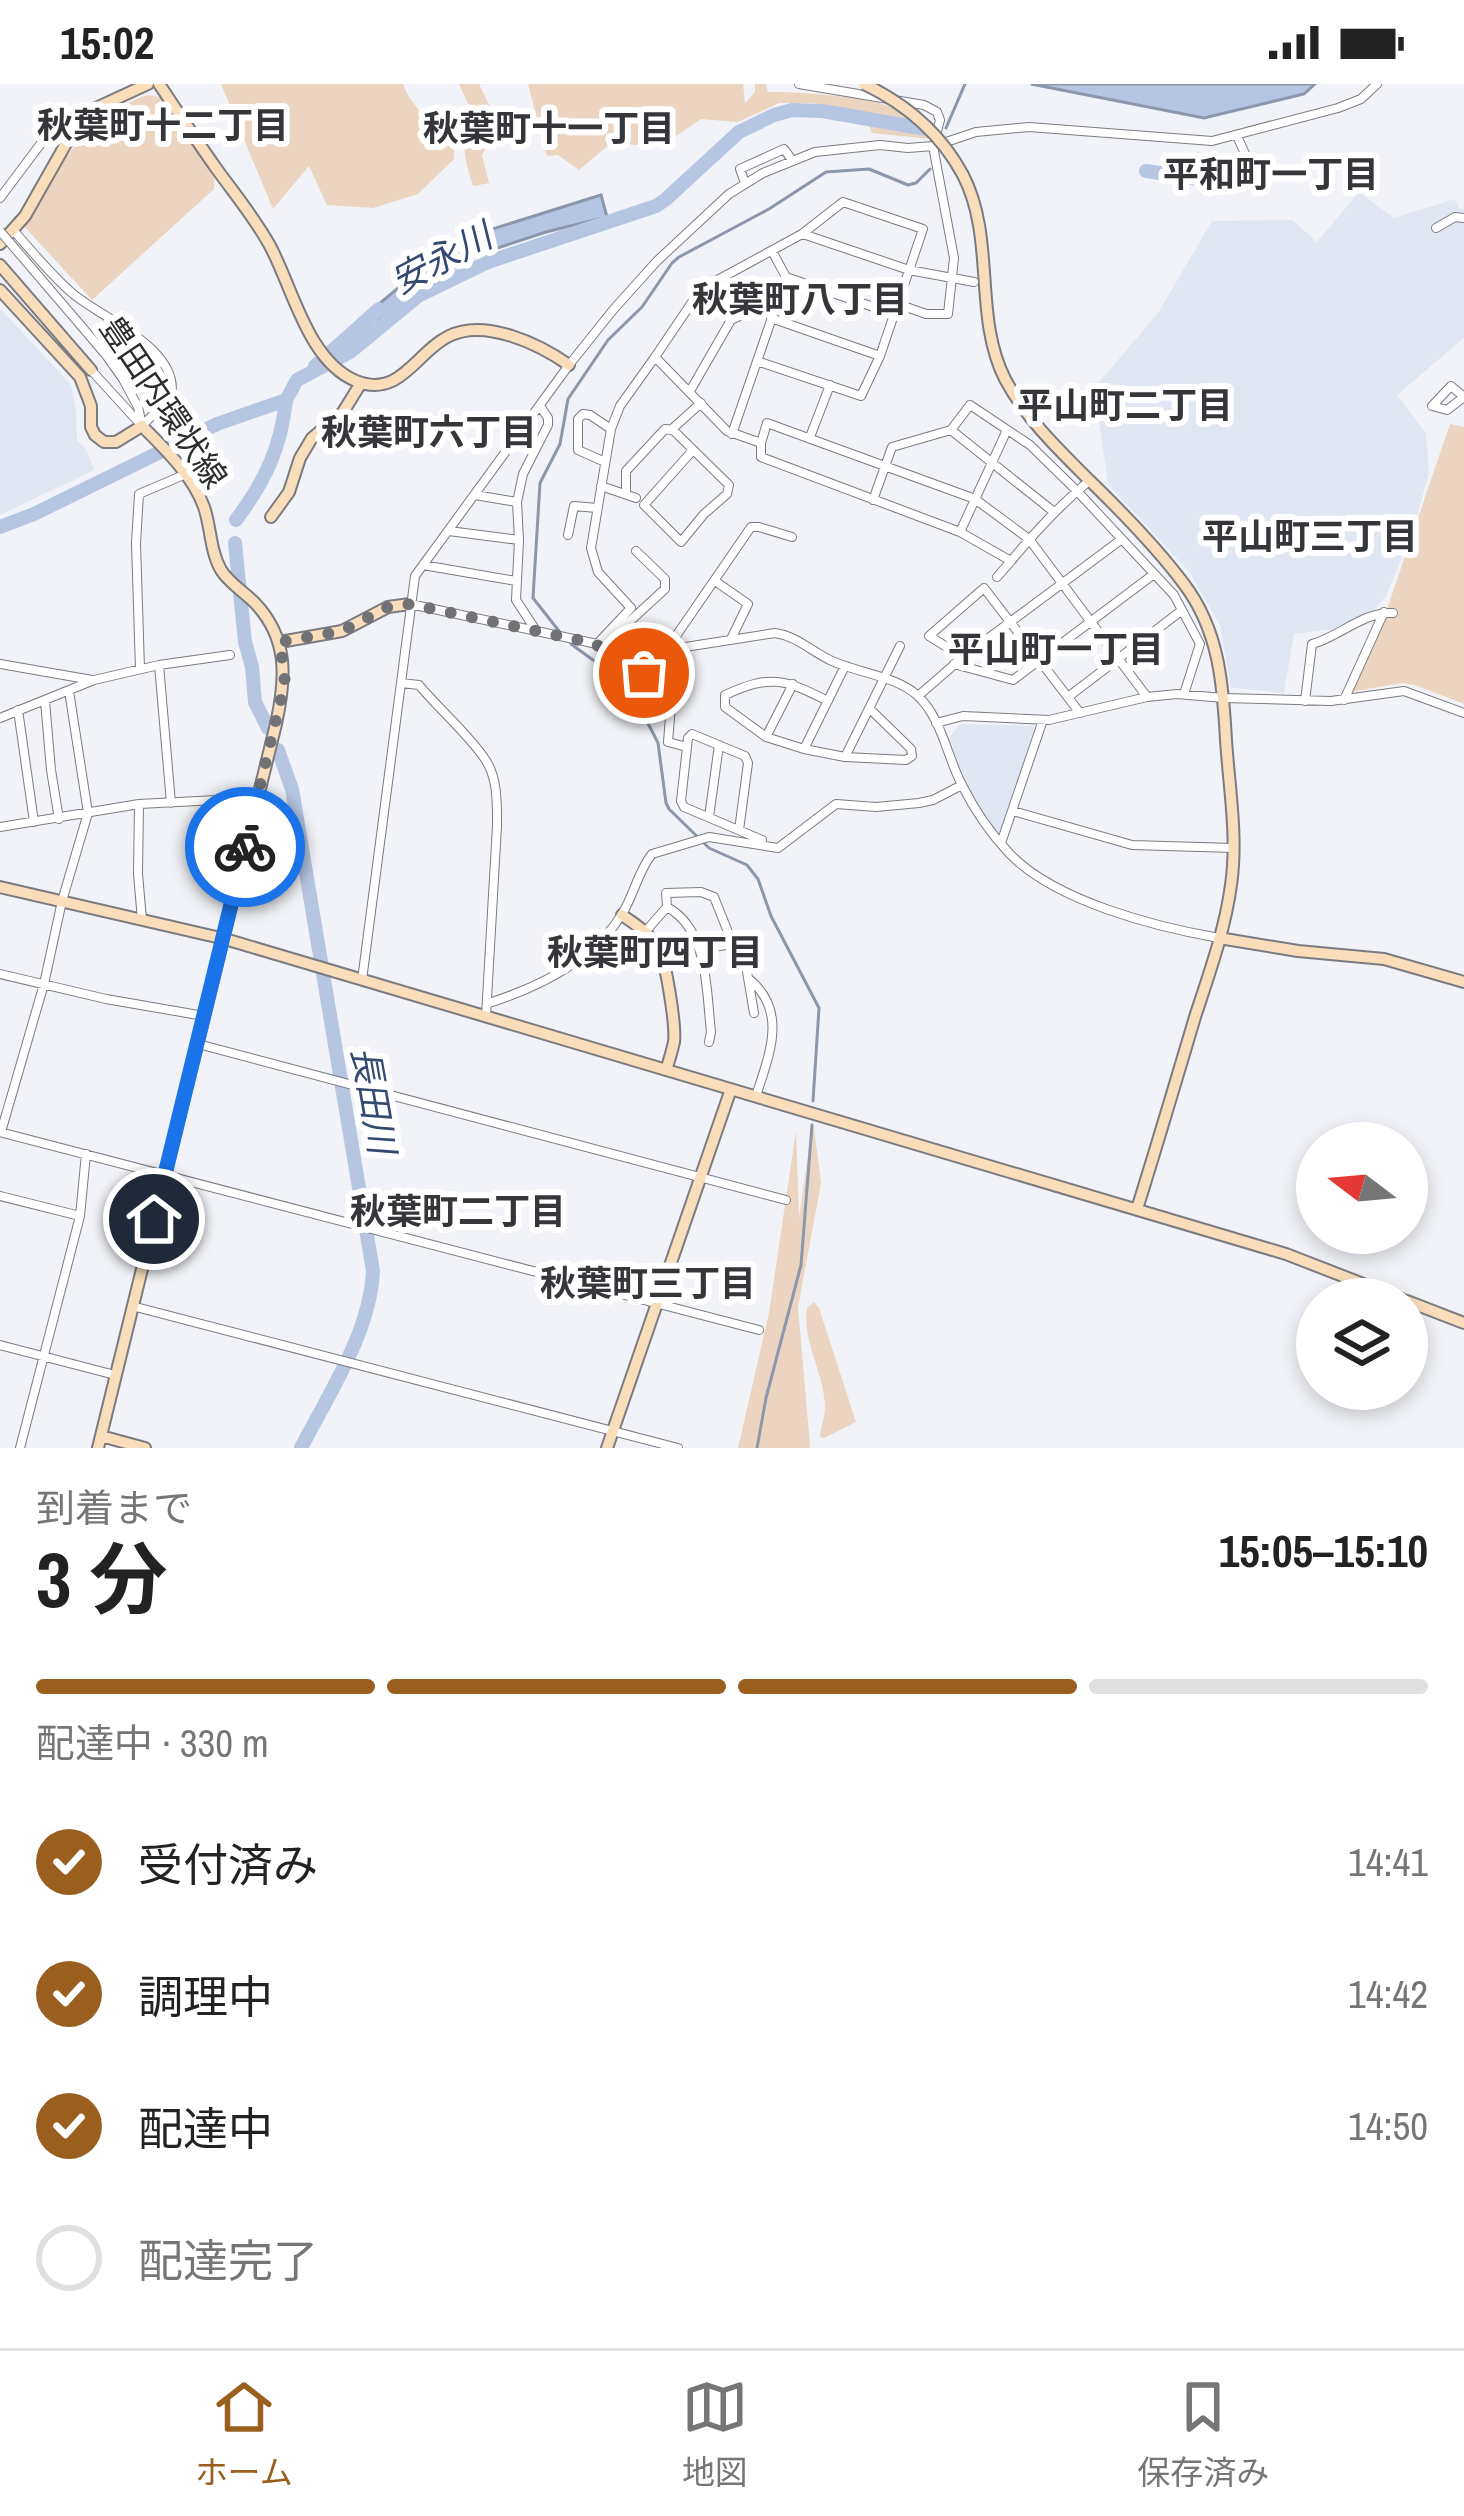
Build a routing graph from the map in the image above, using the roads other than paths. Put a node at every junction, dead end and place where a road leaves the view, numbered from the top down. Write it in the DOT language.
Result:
graph roads {
  1 [pos="148,84"];
  2 [pos="159,84"];
  3 [pos="799,84"];
  4 [pos="863,84"];
  5 [pos="1377,84"];
  6 [pos="76,126"];
  7 [pos="1237,136"];
  8 [pos="933,146"];
  9 [pos="1261,171"];
  10 [pos="0,198"];
  11 [pos="1464,218"];
  12 [pos="1436,228"];
  13 [pos="7,231"];
  14 [pos="802,234"];
  15 [pos="0,244"];
  16 [pos="772,251"];
  17 [pos="0,265"];
  18 [pos="909,270"];
  19 [pos="786,277"];
  20 [pos="953,278"];
  21 [pos="974,282"];
  22 [pos="0,290"];
  23 [pos="778,298"];
  24 [pos="896,309"];
  25 [pos="771,318"];
  26 [pos="880,356"];
  27 [pos="655,357"];
  28 [pos="757,361"];
  29 [pos="569,365"];
  30 [pos="91,370"];
  31 [pos="361,383"];
  32 [pos="830,386"];
  33 [pos="690,391"];
  34 [pos="701,403"];
  35 [pos="540,406"];
  36 [pos="142,426"];
  37 [pos="611,429"];
  38 [pos="671,430"];
  39 [pos="951,430"];
  40 [pos="1007,430"];
  41 [pos="732,434"];
  42 [pos="810,437"];
  43 [pos="761,443"];
  44 [pos="693,450"];
  45 [pos="604,462"];
  46 [pos="992,464"];
  47 [pos="884,465"];
  48 [pos="182,470"];
  49 [pos="1090,481"];
  50 [pos="601,487"];
  51 [pos="1077,491"];
  52 [pos="475,495"];
  53 [pos="873,500"];
  54 [pos="975,500"];
  55 [pos="517,502"];
  56 [pos="597,508"];
  57 [pos="1054,512"];
  58 [pos="271,517"];
  59 [pos="448,530"];
  60 [pos="960,532"];
  61 [pos="568,535"];
  62 [pos="792,537"];
  63 [pos="1029,539"];
  64 [pos="1122,539"];
  65 [pos="519,541"];
  66 [pos="636,550"];
  67 [pos="1011,561"];
  68 [pos="423,566"];
  69 [pos="1154,574"];
  70 [pos="997,577"];
  71 [pos="516,581"];
  72 [pos="715,581"];
  73 [pos="1061,585"];
  74 [pos="410,604"];
  75 [pos="1182,610"];
  76 [pos="1012,621"];
  77 [pos="1090,621"];
  78 [pos="536,630"];
  79 [pos="731,638"];
  80 [pos="280,642"];
  81 [pos="601,644"];
  82 [pos="900,646"];
  83 [pos="666,650"];
  84 [pos="230,655"];
  85 [pos="963,657"];
  86 [pos="1040,658"];
  87 [pos="1118,659"];
  88 [pos="0,664"];
  89 [pos="953,664"];
  90 [pos="159,665"];
  91 [pos="845,666"];
  92 [pos="140,669"];
  93 [pos="885,679"];
  94 [pos="94,680"];
  95 [pos="400,683"];
  96 [pos="793,684"];
  97 [pos="69,691"];
  98 [pos="1184,694"];
  99 [pos="918,696"];
  100 [pos="1068,697"];
  101 [pos="1147,698"];
  102 [pos="1224,698"];
  103 [pos="45,700"];
  104 [pos="1344,700"];
  105 [pos="828,701"];
  106 [pos="1305,701"];
  107 [pos="870,709"];
  108 [pos="18,710"];
  109 [pos="1080,713"];
  110 [pos="1464,713"];
  111 [pos="0,718"];
  112 [pos="1042,720"];
  113 [pos="936,723"];
  114 [pos="766,737"];
  115 [pos="719,745"];
  116 [pos="687,747"];
  117 [pos="804,748"];
  118 [pos="845,757"];
  119 [pos="962,784"];
  120 [pos="256,798"];
  121 [pos="171,802"];
  122 [pos="139,804"];
  123 [pos="1013,811"];
  124 [pos="88,813"];
  125 [pos="710,818"];
  126 [pos="59,819"];
  127 [pos="34,822"];
  128 [pos="0,826"];
  129 [pos="739,830"];
  130 [pos="762,840"];
  131 [pos="1001,844"];
  132 [pos="1234,848"];
  133 [pos="0,887"];
  134 [pos="62,901"];
  135 [pos="667,907"];
  136 [pos="622,915"];
  137 [pos="142,920"];
  138 [pos="645,932"];
  139 [pos="1220,938"];
  140 [pos="225,939"];
  141 [pos="733,944"];
  142 [pos="698,949"];
  143 [pos="0,974"];
  144 [pos="748,978"];
  145 [pos="362,980"];
  146 [pos="1464,982"];
  147 [pos="44,984"];
  148 [pos="488,1010"];
  149 [pos="754,1013"];
  150 [pos="206,1016"];
  151 [pos="709,1042"];
  152 [pos="198,1044"];
  153 [pos="666,1070"];
  154 [pos="731,1089"];
  155 [pos="757,1096"];
  156 [pos="0,1132"];
  157 [pos="86,1154"];
  158 [pos="165,1175"];
  159 [pos="701,1177"];
  160 [pos="0,1196"];
  161 [pos="786,1200"];
  162 [pos="1137,1209"];
  163 [pos="80,1216"];
  164 [pos="1348,1278"];
  165 [pos="657,1303"];
  166 [pos="132,1306"];
  167 [pos="1428,1309"];
  168 [pos="1464,1322"];
  169 [pos="759,1330"];
  170 [pos="0,1346"];
  171 [pos="45,1358"];
  172 [pos="115,1376"];
  173 [pos="613,1431"];
  174 [pos="100,1442"];
  175 [pos="20,1448"];
  176 [pos="145,1448"];
  177 [pos="608,1448"];
  178 [pos="678,1448"];
  1 -- 6 [label="street"];
  2 -- 31 [label="street"];
  3 -- 8 [label="street"];
  4 -- 49 [label="street, bridge"];
  5 -- 7 [label="street"];
  6 -- 10 [label="street"];
  6 -- 13 [label="street"];
  7 -- 8 [label="street"];
  7 -- 9 [label="street"];
  8 -- 20 [label="street"];
  8 -- 29 [label="street"];
  11 -- 12 [label="street"];
  13 -- 15 [label="street"];
  13 -- 36 [label="street, 豊田内環状線, bridge"];
  13 -- 36 [label="street"];
  14 -- 16 [label="street"];
  14 -- 18 [label="street"];
  14 -- 18 [label="street"];
  16 -- 19 [label="street"];
  16 -- 27 [label="street"];
  17 -- 30 [label="street, 豊田内環状線"];
  18 -- 20 [label="street"];
  18 -- 24 [label="street"];
  19 -- 23 [label="street"];
  19 -- 24 [label="street"];
  20 -- 21 [label="street"];
  20 -- 24 [label="street"];
  22 -- 36 [label="street"];
  23 -- 25 [label="street"];
  23 -- 33 [label="street"];
  24 -- 26 [label="street"];
  25 -- 26 [label="street"];
  25 -- 28 [label="street"];
  26 -- 32 [label="street"];
  27 -- 33 [label="street"];
  27 -- 37 [label="street"];
  28 -- 32 [label="street"];
  28 -- 41 [label="street"];
  29 -- 31 [label="street"];
  29 -- 35 [label="street"];
  30 -- 36 [label="street"];
  31 -- 58 [label="street"];
  32 -- 42 [label="street"];
  33 -- 34 [label="street"];
  34 -- 38 [label="street"];
  34 -- 41 [label="street"];
  35 -- 52 [label="street"];
  35 -- 55 [label="street"];
  36 -- 48 [label="street, 豊田内環状線"];
  37 -- 45 [label="street"];
  37 -- 45 [label="street"];
  38 -- 44 [label="street"];
  38 -- 50 [label="street"];
  39 -- 40 [label="street"];
  39 -- 46 [label="street"];
  39 -- 47 [label="street"];
  40 -- 46 [label="street"];
  40 -- 51 [label="street"];
  41 -- 43 [label="street"];
  42 -- 43 [label="street"];
  42 -- 47 [label="street"];
  43 -- 53 [label="street"];
  44 -- 44 [label="street"];
  45 -- 50 [label="street"];
  46 -- 54 [label="street"];
  46 -- 57 [label="street"];
  47 -- 53 [label="street"];
  47 -- 54 [label="street"];
  48 -- 80 [label="street, 豊田内環状線"];
  48 -- 92 [label="street"];
  49 -- 51 [label="street"];
  49 -- 102 [label="street"];
  50 -- 56 [label="street"];
  51 -- 57 [label="street"];
  51 -- 64 [label="street"];
  52 -- 55 [label="street"];
  52 -- 59 [label="street"];
  53 -- 60 [label="street"];
  54 -- 60 [label="street"];
  54 -- 63 [label="street"];
  55 -- 65 [label="street"];
  56 -- 61 [label="street"];
  56 -- 81 [label="street"];
  57 -- 63 [label="street"];
  59 -- 65 [label="street"];
  59 -- 68 [label="street"];
  60 -- 67 [label="street"];
  62 -- 72 [label="street"];
  63 -- 67 [label="street"];
  63 -- 73 [label="street"];
  64 -- 69 [label="street"];
  64 -- 73 [label="street"];
  65 -- 71 [label="street"];
  66 -- 81 [label="street"];
  67 -- 70 [label="street"];
  68 -- 71 [label="street"];
  68 -- 74 [label="street"];
  69 -- 75 [label="street"];
  69 -- 77 [label="street"];
  71 -- 78 [label="street"];
  72 -- 79 [label="street"];
  72 -- 83 [label="street"];
  73 -- 76 [label="street"];
  73 -- 77 [label="street"];
  74 -- 78 [label="street"];
  74 -- 80 [label="street"];
  74 -- 95 [label="street"];
  75 -- 87 [label="street"];
  75 -- 98 [label="street"];
  76 -- 85 [label="street"];
  76 -- 85 [label="street"];
  76 -- 86 [label="street"];
  77 -- 86 [label="street"];
  77 -- 87 [label="street"];
  78 -- 81 [label="street"];
  79 -- 83 [label="street"];
  79 -- 91 [label="street"];
  80 -- 120 [label="street"];
  81 -- 83 [label="street"];
  81 -- 116 [label="street"];
  82 -- 93 [label="street"];
  84 -- 90 [label="street"];
  85 -- 89 [label="street"];
  86 -- 89 [label="street"];
  86 -- 100 [label="street"];
  87 -- 100 [label="street"];
  87 -- 101 [label="street"];
  88 -- 94 [label="street"];
  89 -- 99 [label="street"];
  90 -- 92 [label="street"];
  90 -- 121 [label="street"];
  91 -- 93 [label="street"];
  91 -- 105 [label="street"];
  92 -- 94 [label="street"];
  93 -- 99 [label="street"];
  93 -- 107 [label="street"];
  94 -- 97 [label="street"];
  95 -- 145 [label="street"];
  95 -- 148 [label="street"];
  96 -- 105 [label="street"];
  96 -- 114 [label="street"];
  96 -- 114 [label="street"];
  97 -- 103 [label="street"];
  97 -- 124 [label="street"];
  98 -- 101 [label="street"];
  98 -- 102 [label="street"];
  99 -- 113 [label="street"];
  100 -- 109 [label="street"];
  101 -- 109 [label="street"];
  102 -- 106 [label="street"];
  102 -- 132 [label="street"];
  103 -- 108 [label="street"];
  103 -- 126 [label="street"];
  104 -- 106 [label="street"];
  104 -- 106 [label="street"];
  104 -- 110 [label="street"];
  105 -- 117 [label="street"];
  107 -- 118 [label="street"];
  107 -- 118 [label="street"];
  108 -- 111 [label="street"];
  108 -- 127 [label="street"];
  109 -- 112 [label="street"];
  112 -- 113 [label="street"];
  112 -- 123 [label="street"];
  113 -- 119 [label="street"];
  114 -- 117 [label="street"];
  115 -- 116 [label="street"];
  115 -- 125 [label="street"];
  115 -- 129 [label="street"];
  116 -- 125 [label="street"];
  117 -- 118 [label="street"];
  119 -- 131 [label="street"];
  119 -- 136 [label="street"];
  120 -- 121 [label="street"];
  120 -- 140 [label="street"];
  121 -- 122 [label="street"];
  122 -- 124 [label="street"];
  122 -- 137 [label="street"];
  123 -- 131 [label="street"];
  123 -- 132 [label="street"];
  124 -- 126 [label="street"];
  124 -- 134 [label="street"];
  125 -- 129 [label="street"];
  126 -- 127 [label="street"];
  127 -- 128 [label="street"];
  129 -- 130 [label="street"];
  131 -- 139 [label="street"];
  132 -- 139 [label="street"];
  133 -- 134 [label="street"];
  134 -- 137 [label="street"];
  134 -- 147 [label="street"];
  135 -- 138 [label="street"];
  135 -- 141 [label="street"];
  135 -- 142 [label="street"];
  136 -- 138 [label="street"];
  136 -- 148 [label="street"];
  137 -- 140 [label="street"];
  138 -- 153 [label="street"];
  139 -- 146 [label="street"];
  139 -- 162 [label="street"];
  140 -- 145 [label="street"];
  140 -- 150 [label="street"];
  141 -- 142 [label="street"];
  141 -- 144 [label="street"];
  142 -- 151 [label="street"];
  143 -- 147 [label="street"];
  144 -- 149 [label="street"];
  144 -- 155 [label="street"];
  145 -- 148 [label="street"];
  147 -- 150 [label="street"];
  147 -- 156 [label="street"];
  148 -- 153 [label="street"];
  150 -- 152 [label="street"];
  152 -- 158 [label="street"];
  152 -- 159 [label="street"];
  153 -- 154 [label="street"];
  154 -- 155 [label="street"];
  154 -- 159 [label="street"];
  155 -- 162 [label="street"];
  156 -- 157 [label="street"];
  157 -- 158 [label="street"];
  157 -- 163 [label="street"];
  158 -- 165 [label="street"];
  158 -- 166 [label="street"];
  159 -- 161 [label="street"];
  159 -- 165 [label="street"];
  160 -- 163 [label="street"];
  162 -- 164 [label="street"];
  163 -- 171 [label="street"];
  165 -- 169 [label="street"];
  165 -- 173 [label="street"];
  166 -- 172 [label="street"];
  166 -- 173 [label="street"];
  167 -- 168 [label="street"];
  170 -- 171 [label="street"];
  171 -- 172 [label="street"];
  171 -- 175 [label="street"];
  172 -- 174 [label="street"];
  173 -- 177 [label="street"];
  173 -- 178 [label="street"];
  174 -- 176 [label="street"];
}
